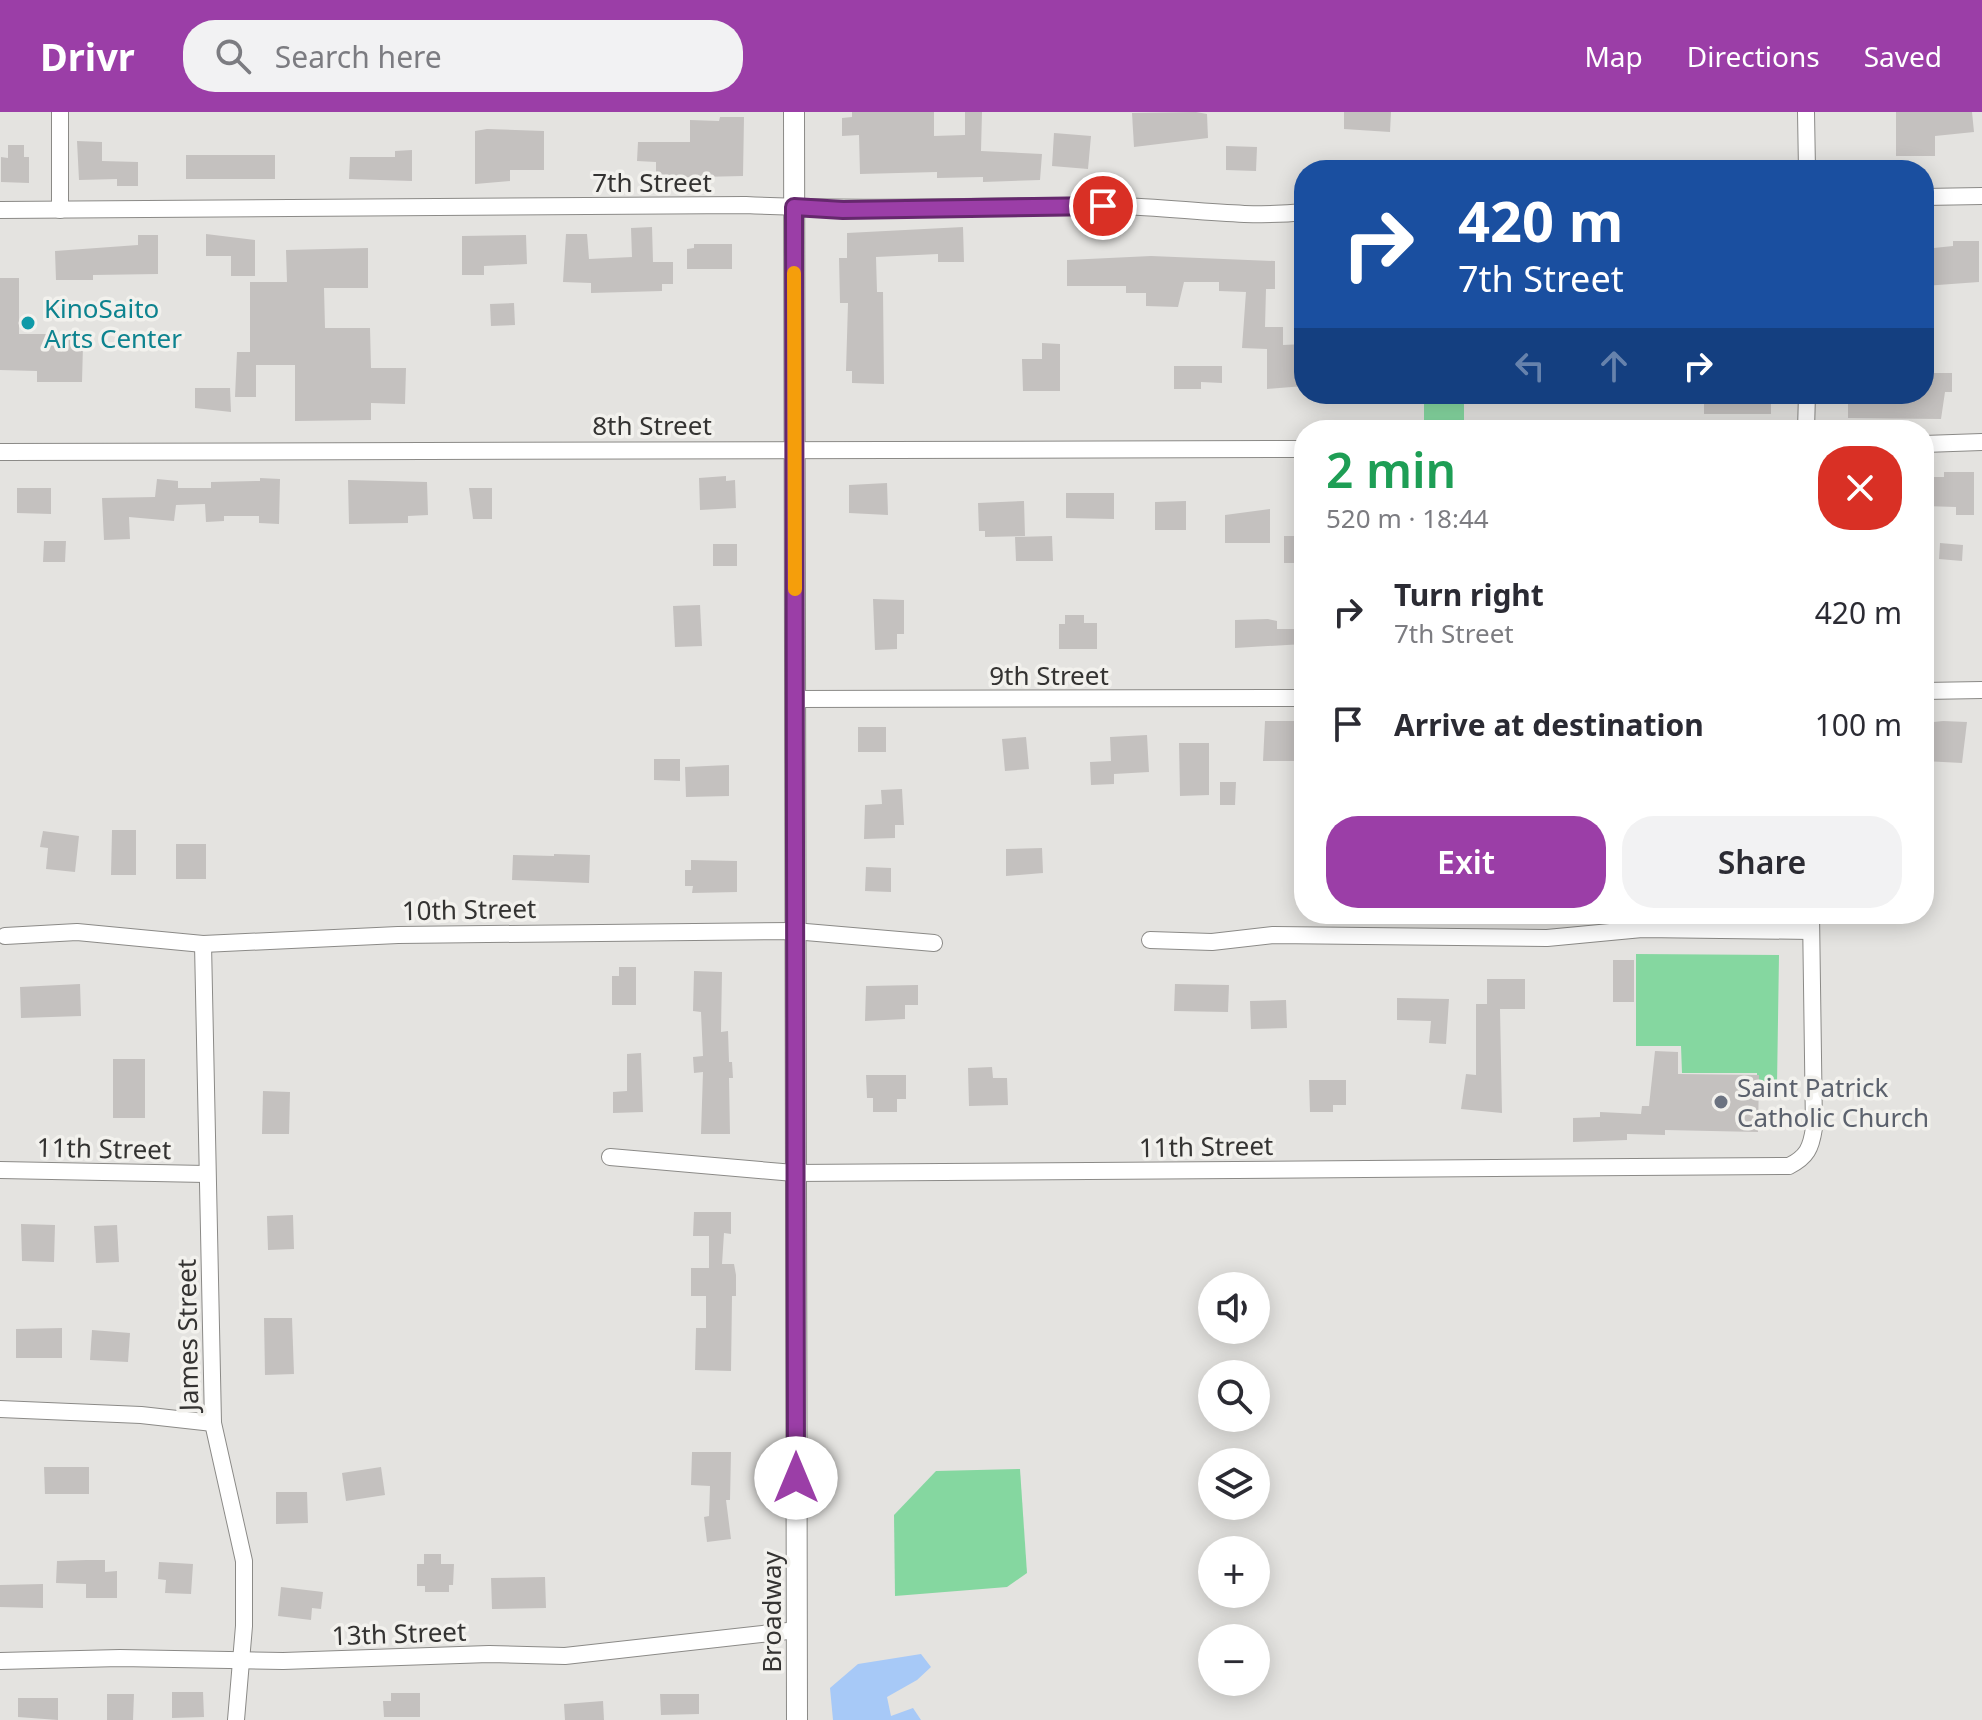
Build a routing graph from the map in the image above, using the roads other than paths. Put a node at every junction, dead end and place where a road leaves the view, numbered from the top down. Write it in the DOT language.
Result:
graph roads {
  1 [pos="60,112"];
  2 [pos="794,112"];
  3 [pos="1806,112"];
  4 [pos="1807,160"];
  5 [pos="1982,196"];
  6 [pos="1934,197"];
  7 [pos="794,207"];
  8 [pos="0,210"];
  9 [pos="60,210"];
  10 [pos="1294,212"];
  11 [pos="1982,442"];
  12 [pos="1934,444"];
  13 [pos="796,449"];
  14 [pos="1294,449"];
  15 [pos="0,452"];
  16 [pos="1982,690"];
  17 [pos="1934,691"];
  18 [pos="1294,698"];
  19 [pos="794,699"];
  20 [pos="1763,924"];
  21 [pos="1811,924"];
  22 [pos="794,931"];
  23 [pos="5,936"];
  24 [pos="1150,940"];
  25 [pos="934,943"];
  26 [pos="203,944"];
  27 [pos="610,1157"];
  28 [pos="0,1170"];
  29 [pos="794,1173"];
  30 [pos="206,1174"];
  31 [pos="0,1409"];
  32 [pos="213,1423"];
  33 [pos="797,1630"];
  34 [pos="242,1660"];
  35 [pos="0,1661"];
  36 [pos="236,1720"];
  37 [pos="797,1720"];
  1 -- 9 [label="street"];
  2 -- 7 [label="street, Broadway"];
  3 -- 4 [label="street"];
  5 -- 6 [label="street"];
  7 -- 9 [label="street, 7th Street"];
  7 -- 10 [label="street, 7th Street"];
  7 -- 13 [label="street, Broadway"];
  8 -- 9 [label="street, 7th Street"];
  11 -- 12 [label="street"];
  13 -- 14 [label="street, 8th Street"];
  13 -- 15 [label="street, 8th Street"];
  13 -- 19 [label="street, Broadway"];
  16 -- 17 [label="street"];
  18 -- 19 [label="street, 9th Street"];
  19 -- 22 [label="street, Broadway"];
  20 -- 24 [label="street"];
  21 -- 29 [label="street, 11th Street"];
  22 -- 25 [label="street, 10th Street"];
  22 -- 26 [label="street, 10th Street"];
  22 -- 29 [label="street, Broadway"];
  23 -- 26 [label="street, 10th Street"];
  26 -- 30 [label="street, James Street"];
  27 -- 29 [label="street, 11th Street"];
  28 -- 30 [label="street, 11th Street"];
  29 -- 33 [label="street, Broadway"];
  30 -- 32 [label="street, James Street"];
  31 -- 32 [label="street"];
  32 -- 34 [label="street, James Street"];
  33 -- 34 [label="street, 13th Street"];
  33 -- 37 [label="street, Broadway"];
  34 -- 35 [label="street, 13th Street"];
  34 -- 36 [label="street, James Street"];
}
